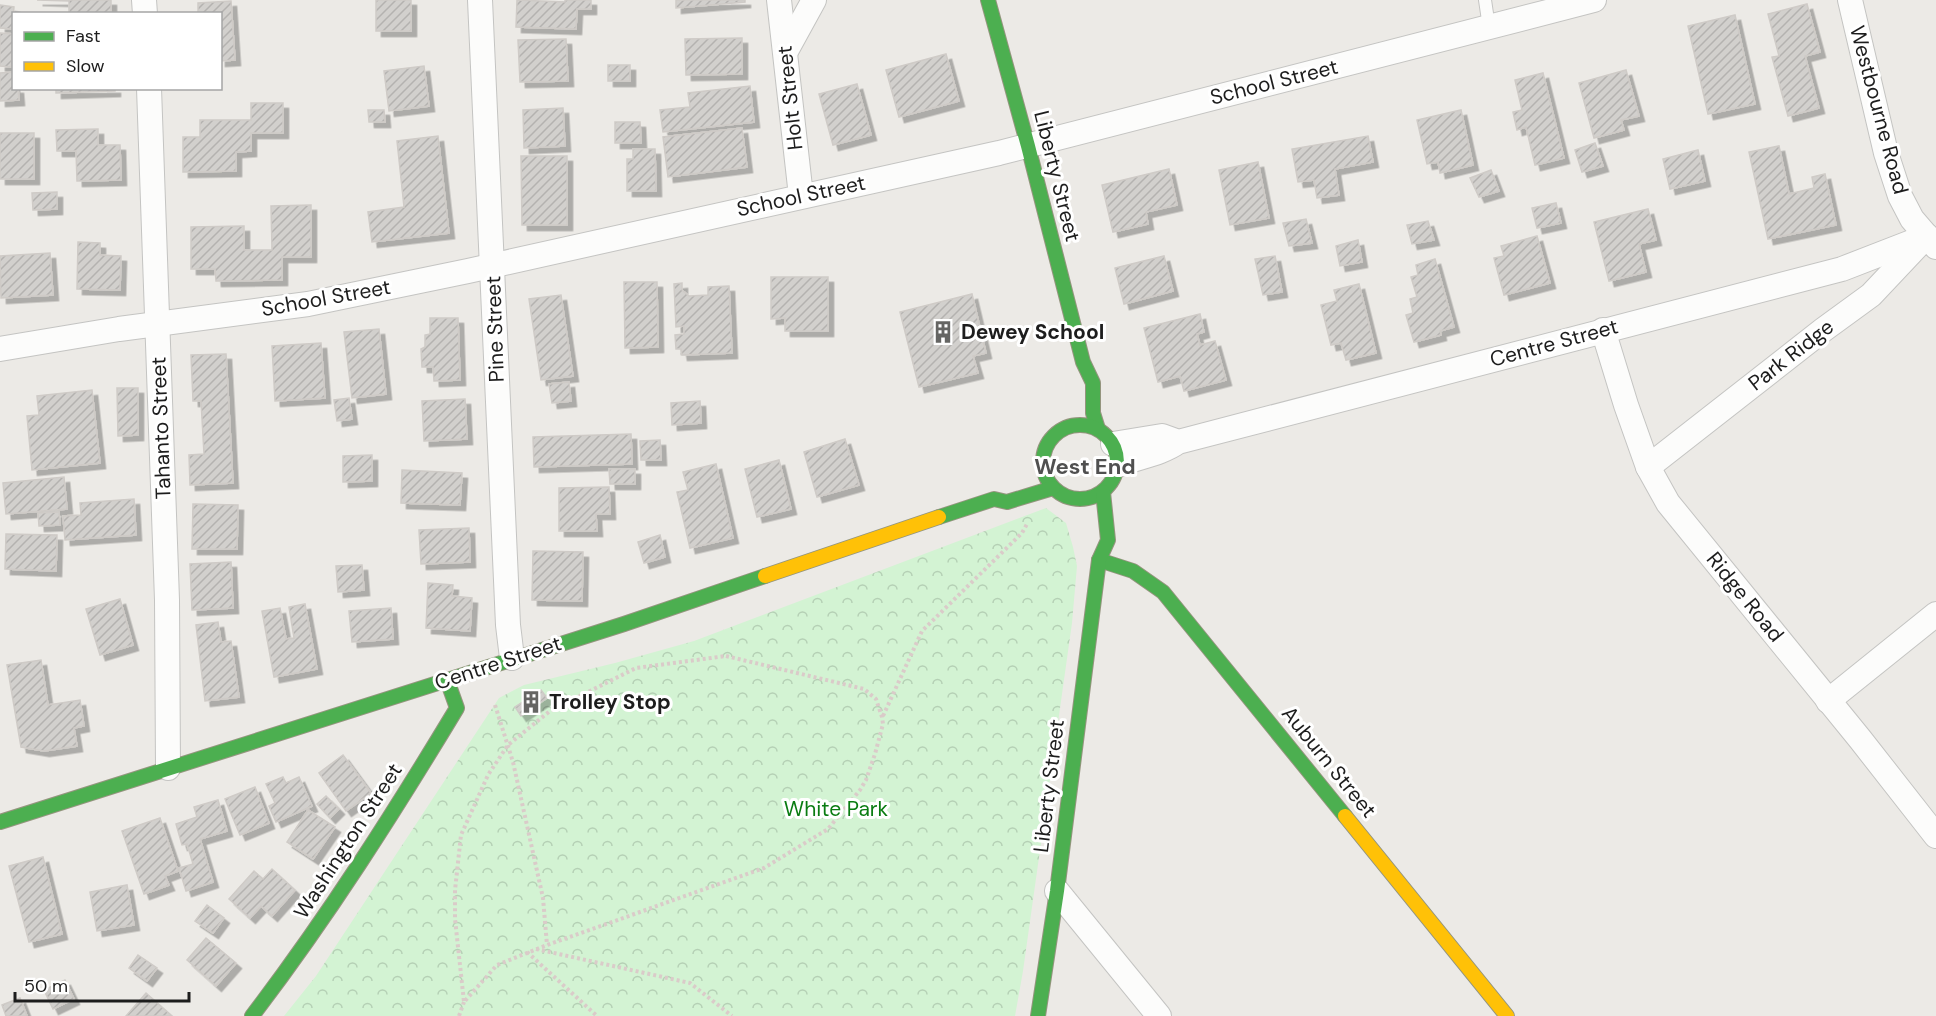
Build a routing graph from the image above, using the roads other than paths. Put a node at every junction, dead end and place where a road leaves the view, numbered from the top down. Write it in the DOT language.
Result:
graph roads {
  1 [pos="480,0"];
  2 [pos="779,0"];
  3 [pos="814,0"];
  4 [pos="988,0"];
  5 [pos="1485,0"];
  6 [pos="1594,0"];
  7 [pos="1850,0"];
  8 [pos="1489,27"];
  9 [pos="786,51"];
  10 [pos="149,90"];
  11 [pos="1028,146"];
  12 [pos="801,196"];
  13 [pos="1931,241"];
  14 [pos="492,265"];
  15 [pos="158,324"];
  16 [pos="1604,330"];
  17 [pos="0,349"];
  18 [pos="1083,362"];
  19 [pos="1073,381"];
  20 [pos="1072,410"];
  21 [pos="1068,427"];
  22 [pos="1110,446"];
  23 [pos="1043,459"];
  24 [pos="1648,467"];
  25 [pos="1025,476"];
  26 [pos="1006,485"];
  27 [pos="1053,488"];
  28 [pos="1103,492"];
  29 [pos="1073,499"];
  30 [pos="994,500"];
  31 [pos="1082,513"];
  32 [pos="1088,546"];
  33 [pos="1099,560"];
  34 [pos="1936,614"];
  35 [pos="512,658"];
  36 [pos="447,680"];
  37 [pos="1828,701"];
  38 [pos="168,768"];
  39 [pos="0,822"];
  40 [pos="1936,836"];
  41 [pos="1057,891"];
  42 [pos="252,1016"];
  43 [pos="1038,1016"];
  44 [pos="1159,1016"];
  45 [pos="1507,1016"];
  1 -- 14 [label="street, Pine Street"];
  2 -- 9 [label="street, Holt Street"];
  3 -- 9 [label="street"];
  4 -- 11 [label="street, Liberty Street"];
  5 -- 8 [label="lane"];
  6 -- 8 [label="street, School Street"];
  7 -- 13 [label="street, Westbourne Road"];
  8 -- 11 [label="street, School Street"];
  9 -- 12 [label="street, Holt Street"];
  10 -- 15 [label="street, Tahanto Street"];
  11 -- 12 [label="street, School Street"];
  11 -- 18 [label="street, Liberty Street"];
  12 -- 14 [label="street, School Street"];
  13 -- 16 [label="street, Centre Street"];
  13 -- 24 [label="street, Park Ridge"];
  14 -- 15 [label="street, School Street"];
  14 -- 35 [label="street, Pine Street"];
  15 -- 17 [label="street, School Street"];
  15 -- 38 [label="street, Tahanto Street"];
  16 -- 22 [label="street, Centre Street"];
  16 -- 24 [label="street, Ridge Road"];
  18 -- 19 [label="street"];
  18 -- 22 [label="street, Liberty Street"];
  20 -- 21 [label="street"];
  21 -- 22 [label="street"];
  21 -- 23 [label="street"];
  22 -- 28 [label="street"];
  23 -- 25 [label="street"];
  23 -- 27 [label="street"];
  24 -- 37 [label="street, Ridge Road"];
  26 -- 30 [label="street"];
  27 -- 29 [label="street"];
  27 -- 30 [label="street, Centre Street"];
  28 -- 29 [label="street"];
  28 -- 33 [label="street, Liberty Street"];
  29 -- 31 [label="street"];
  30 -- 35 [label="street, Centre Street"];
  32 -- 33 [label="street"];
  33 -- 41 [label="street, Liberty Street"];
  33 -- 45 [label="street, Auburn Street"];
  34 -- 37 [label="street"];
  35 -- 36 [label="street, Centre Street"];
  36 -- 38 [label="street, Centre Street"];
  36 -- 42 [label="street, Washington Street"];
  37 -- 40 [label="street, Ridge Road"];
  38 -- 39 [label="street, Centre Street"];
  41 -- 43 [label="street, Liberty Street"];
  41 -- 44 [label="street"];
}
